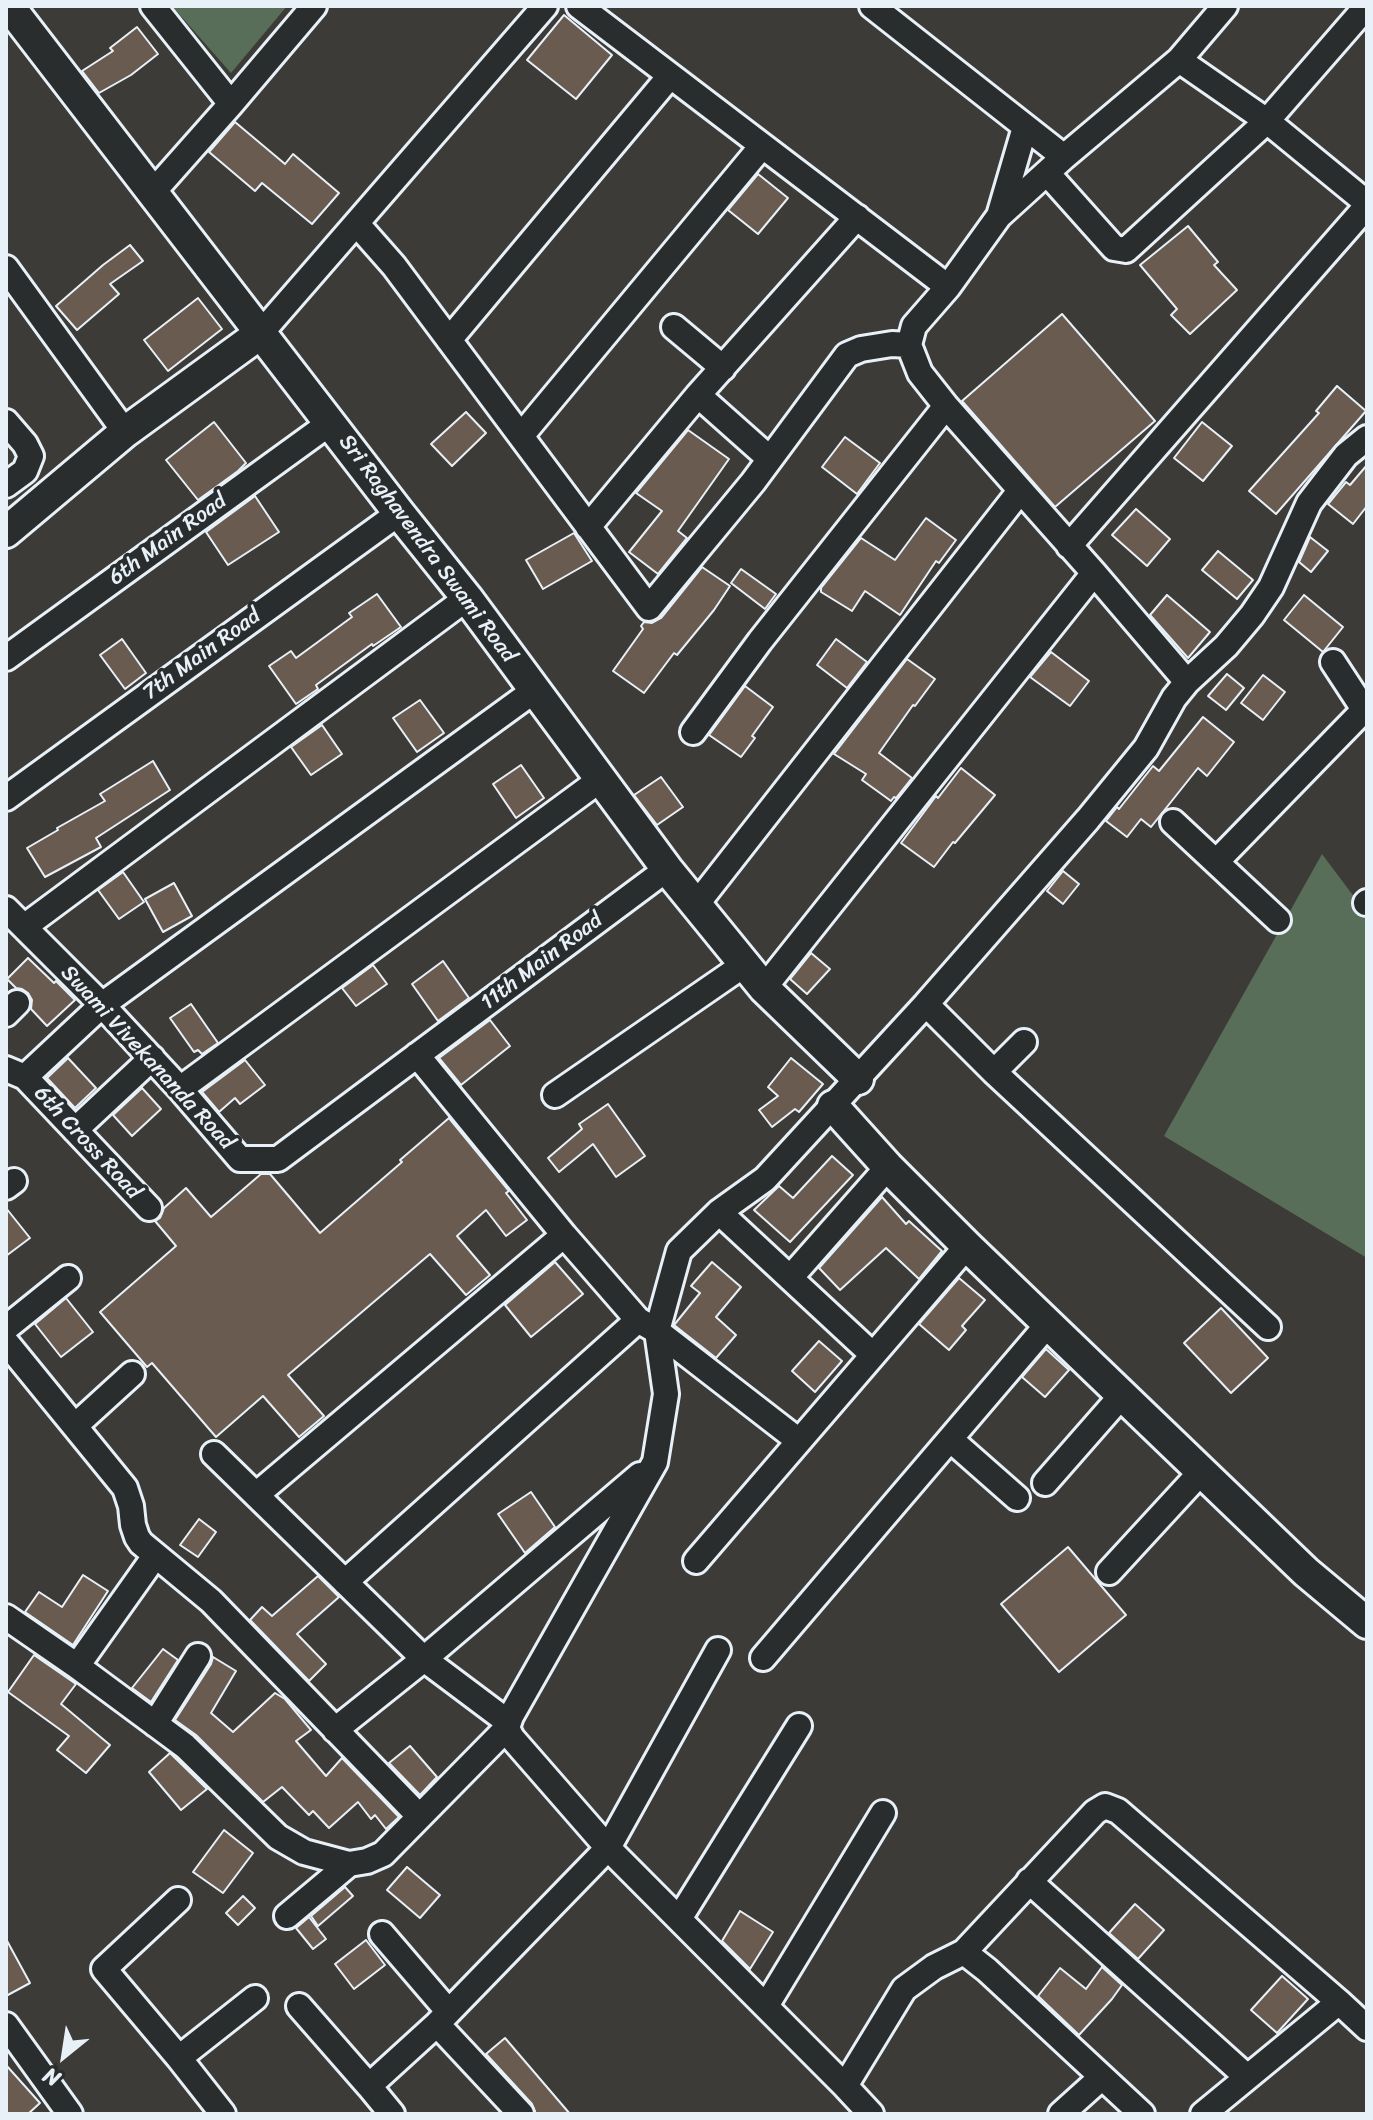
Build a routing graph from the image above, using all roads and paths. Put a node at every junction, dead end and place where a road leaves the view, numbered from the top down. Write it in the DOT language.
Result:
graph roads {
  1 [pos="9,6"];
  2 [pos="153,6"];
  3 [pos="314,6"];
  4 [pos="545,6"];
  5 [pos="579,6"];
  6 [pos="872,6"];
  7 [pos="1225,6"];
  8 [pos="1367,6"];
  9 [pos="1179,60"];
  10 [pos="670,76"];
  11 [pos="231,104"];
  12 [pos="1267,121"];
  13 [pos="1025,127"];
  14 [pos="762,146"];
  15 [pos="1055,165"];
  16 [pos="153,192"];
  17 [pos="1367,204"];
  18 [pos="999,216"];
  19 [pos="857,217"];
  20 [pos="357,224"];
  21 [pos="6,268"];
  22 [pos="948,287"];
  23 [pos="674,327"];
  24 [pos="261,333"];
  25 [pos="449,340"];
  26 [pos="909,345"];
  27 [pos="723,368"];
  28 [pos="698,395"];
  29 [pos="946,406"];
  30 [pos="6,422"];
  31 [pos="330,423"];
  32 [pos="125,432"];
  33 [pos="521,436"];
  34 [pos="1367,438"];
  35 [pos="770,459"];
  36 [pos="6,488"];
  37 [pos="1020,491"];
  38 [pos="399,513"];
  39 [pos="12,526"];
  40 [pos="588,527"];
  41 [pos="1069,546"];
  42 [pos="1094,573"];
  43 [pos="467,598"];
  44 [pos="6,658"];
  45 [pos="1333,662"];
  46 [pos="1187,682"];
  47 [pos="535,690"];
  48 [pos="1366,712"];
  49 [pos="693,732"];
  50 [pos="601,779"];
  51 [pos="6,798"];
  52 [pos="1173,822"];
  53 [pos="1217,861"];
  54 [pos="667,869"];
  55 [pos="696,905"];
  56 [pos="6,909"];
  57 [pos="1278,920"];
  58 [pos="24,927"];
  59 [pos="745,964"];
  60 [pos="764,988"];
  61 [pos="926,1004"];
  62 [pos="102,1005"];
  63 [pos="1024,1042"];
  64 [pos="417,1055"];
  65 [pos="152,1058"];
  66 [pos="994,1072"];
  67 [pos="16,1073"];
  68 [pos="858,1079"];
  69 [pos="180,1089"];
  70 [pos="555,1095"];
  71 [pos="833,1106"];
  72 [pos="75,1130"];
  73 [pos="888,1167"];
  74 [pos="149,1208"];
  75 [pos="719,1212"];
  76 [pos="564,1235"];
  77 [pos="967,1246"];
  78 [pos="68,1278"];
  79 [pos="790,1278"];
  80 [pos="1049,1323"];
  81 [pos="647,1325"];
  82 [pos="1268,1327"];
  83 [pos="6,1328"];
  84 [pos="6,1342"];
  85 [pos="873,1355"];
  86 [pos="132,1374"];
  87 [pos="1123,1394"];
  88 [pos="75,1426"];
  89 [pos="950,1439"];
  90 [pos="799,1441"];
  91 [pos="214,1454"];
  92 [pos="655,1462"];
  93 [pos="1202,1471"];
  94 [pos="1045,1483"];
  95 [pos="256,1495"];
  96 [pos="1017,1498"];
  97 [pos="155,1556"];
  98 [pos="696,1561"];
  99 [pos="1109,1572"];
  100 [pos="345,1582"];
  101 [pos="6,1617"];
  102 [pos="1367,1623"];
  103 [pos="718,1650"];
  104 [pos="198,1656"];
  105 [pos="763,1658"];
  106 [pos="424,1659"];
  107 [pos="77,1666"];
  108 [pos="155,1724"];
  109 [pos="508,1725"];
  110 [pos="799,1726"];
  111 [pos="335,1730"];
  112 [pos="883,1813"];
  113 [pos="419,1816"];
  114 [pos="608,1848"];
  115 [pos="349,1864"];
  116 [pos="1029,1881"];
  117 [pos="178,1900"];
  118 [pos="287,1916"];
  119 [pos="679,1919"];
  120 [pos="382,1934"];
  121 [pos="964,1952"];
  122 [pos="255,1998"];
  123 [pos="1339,2002"];
  124 [pos="299,2006"];
  125 [pos="766,2006"];
  126 [pos="442,2017"];
  127 [pos="1367,2028"];
  128 [pos="10,2039"];
  129 [pos="179,2058"];
  130 [pos="1102,2077"];
  131 [pos="1247,2077"];
  132 [pos="369,2086"];
  133 [pos="855,2104"];
  134 [pos="70,2114"];
  135 [pos="223,2114"];
  136 [pos="392,2114"];
  137 [pos="521,2114"];
  138 [pos="1061,2114"];
  139 [pos="1142,2114"];
  140 [pos="1203,2114"];
  1 -- 16 [label="street, Sri Raghavendra Swami Road"];
  2 -- 11 [label="street"];
  3 -- 11 [label="street"];
  4 -- 20 [label="street"];
  5 -- 10 [label="street"];
  6 -- 13 [label="street"];
  7 -- 9 [label="street"];
  8 -- 12 [label="street"];
  9 -- 12 [label="street"];
  9 -- 15 [label="street"];
  10 -- 14 [label="street"];
  10 -- 25 [label="street"];
  11 -- 16 [label="street"];
  12 -- 15 [label="street"];
  12 -- 17 [label="street"];
  13 -- 15 [label="street"];
  13 -- 18 [label="street"];
  14 -- 19 [label="street"];
  14 -- 33 [label="street"];
  15 -- 18 [label="street"];
  16 -- 24 [label="street, Sri Raghavendra Swami Road"];
  17 -- 41 [label="street"];
  18 -- 22 [label="street"];
  19 -- 22 [label="street"];
  19 -- 27 [label="street"];
  20 -- 24 [label="street"];
  20 -- 25 [label="street"];
  21 -- 32 [label="street"];
  22 -- 26 [label="street"];
  23 -- 27 [label="street"];
  24 -- 31 [label="street, Sri Raghavendra Swami Road"];
  24 -- 32 [label="street"];
  25 -- 33 [label="street"];
  26 -- 29 [label="street"];
  26 -- 35 [label="street"];
  27 -- 28 [label="street"];
  28 -- 35 [label="street"];
  28 -- 40 [label="street"];
  29 -- 37 [label="street"];
  29 -- 49 [label="street"];
  30 -- 36 [label="street"];
  31 -- 38 [label="street, Sri Raghavendra Swami Road"];
  31 -- 44 [label="street, 6th Main Road"];
  32 -- 39 [label="street"];
  33 -- 40 [label="street"];
  34 -- 46 [label="street"];
  35 -- 40 [label="street"];
  36 -- 39 [label="street"];
  37 -- 41 [label="street"];
  37 -- 55 [label="street"];
  38 -- 43 [label="street, Sri Raghavendra Swami Road"];
  38 -- 51 [label="street, 7th Main Road"];
  41 -- 42 [label="street"];
  42 -- 46 [label="street"];
  42 -- 60 [label="street"];
  43 -- 47 [label="street, Sri Raghavendra Swami Road"];
  43 -- 58 [label="street"];
  45 -- 48 [label="street"];
  46 -- 61 [label="street"];
  47 -- 50 [label="street, Sri Raghavendra Swami Road"];
  47 -- 62 [label="street"];
  48 -- 53 [label="street"];
  50 -- 54 [label="street, Sri Raghavendra Swami Road"];
  50 -- 69 [label="street"];
  52 -- 53 [label="street"];
  53 -- 57 [label="street"];
  54 -- 55 [label="street, Sri Raghavendra Swami Road"];
  54 -- 64 [label="street, 11th Main Road"];
  55 -- 59 [label="street, Sri Raghavendra Swami Road"];
  56 -- 58 [label="street, Swami Vivekananda Road"];
  58 -- 62 [label="street, Swami Vivekananda Road"];
  59 -- 60 [label="street, Sri Raghavendra Swami Road"];
  59 -- 70 [label="street"];
  60 -- 68 [label="street, Sri Raghavendra Swami Road"];
  61 -- 66 [label="street"];
  61 -- 68 [label="street"];
  62 -- 65 [label="street, Swami Vivekananda Road"];
  62 -- 67 [label="street"];
  63 -- 66 [label="street"];
  64 -- 69 [label="street, Swami Vivekananda Road"];
  64 -- 76 [label="street"];
  65 -- 69 [label="street, Swami Vivekananda Road"];
  65 -- 72 [label="street"];
  66 -- 82 [label="street"];
  67 -- 72 [label="street, 6th Cross Road"];
  68 -- 71 [label="street"];
  71 -- 73 [label="street"];
  71 -- 75 [label="street"];
  72 -- 74 [label="street, 6th Cross Road"];
  73 -- 77 [label="street"];
  73 -- 79 [label="street"];
  75 -- 79 [label="street"];
  75 -- 81 [label="street"];
  76 -- 81 [label="street"];
  76 -- 95 [label="street"];
  77 -- 80 [label="street"];
  77 -- 85 [label="street"];
  78 -- 83 [label="street"];
  79 -- 85 [label="street"];
  80 -- 87 [label="street"];
  80 -- 89 [label="street"];
  81 -- 90 [label="street"];
  81 -- 92 [label="street"];
  81 -- 100 [label="street"];
  84 -- 88 [label="street"];
  85 -- 90 [label="street"];
  86 -- 88 [label="street"];
  87 -- 93 [label="street"];
  87 -- 94 [label="street"];
  88 -- 97 [label="street"];
  89 -- 96 [label="street"];
  89 -- 105 [label="street"];
  90 -- 98 [label="street"];
  91 -- 95 [label="street"];
  92 -- 106 [label="street"];
  92 -- 109 [label="street"];
  93 -- 99 [label="street"];
  93 -- 102 [label="street"];
  95 -- 100 [label="street"];
  97 -- 107 [label="street"];
  97 -- 111 [label="street"];
  100 -- 106 [label="street"];
  101 -- 107 [label="street"];
  103 -- 114 [label="street"];
  104 -- 108 [label="street"];
  106 -- 109 [label="street"];
  106 -- 111 [label="street"];
  107 -- 108 [label="street"];
  108 -- 115 [label="street"];
  109 -- 113 [label="street"];
  109 -- 114 [label="street"];
  110 -- 119 [label="street"];
  111 -- 113 [label="street"];
  112 -- 125 [label="street"];
  113 -- 115 [label="street"];
  114 -- 119 [label="street"];
  114 -- 126 [label="street"];
  115 -- 118 [label="street"];
  116 -- 121 [label="street"];
  116 -- 123 [label="street"];
  116 -- 131 [label="street"];
  117 -- 129 [label="street"];
  119 -- 125 [label="street"];
  120 -- 126 [label="street"];
  121 -- 130 [label="street"];
  121 -- 133 [label="street"];
  122 -- 129 [label="street"];
  123 -- 127 [label="street"];
  123 -- 131 [label="street"];
  124 -- 132 [label="street"];
  125 -- 133 [label="street"];
  126 -- 132 [label="street"];
  126 -- 137 [label="street"];
  128 -- 134 [label="street"];
  129 -- 135 [label="street"];
  130 -- 138 [label="street"];
  130 -- 139 [label="street"];
  131 -- 140 [label="street"];
  132 -- 136 [label="street"];
}
